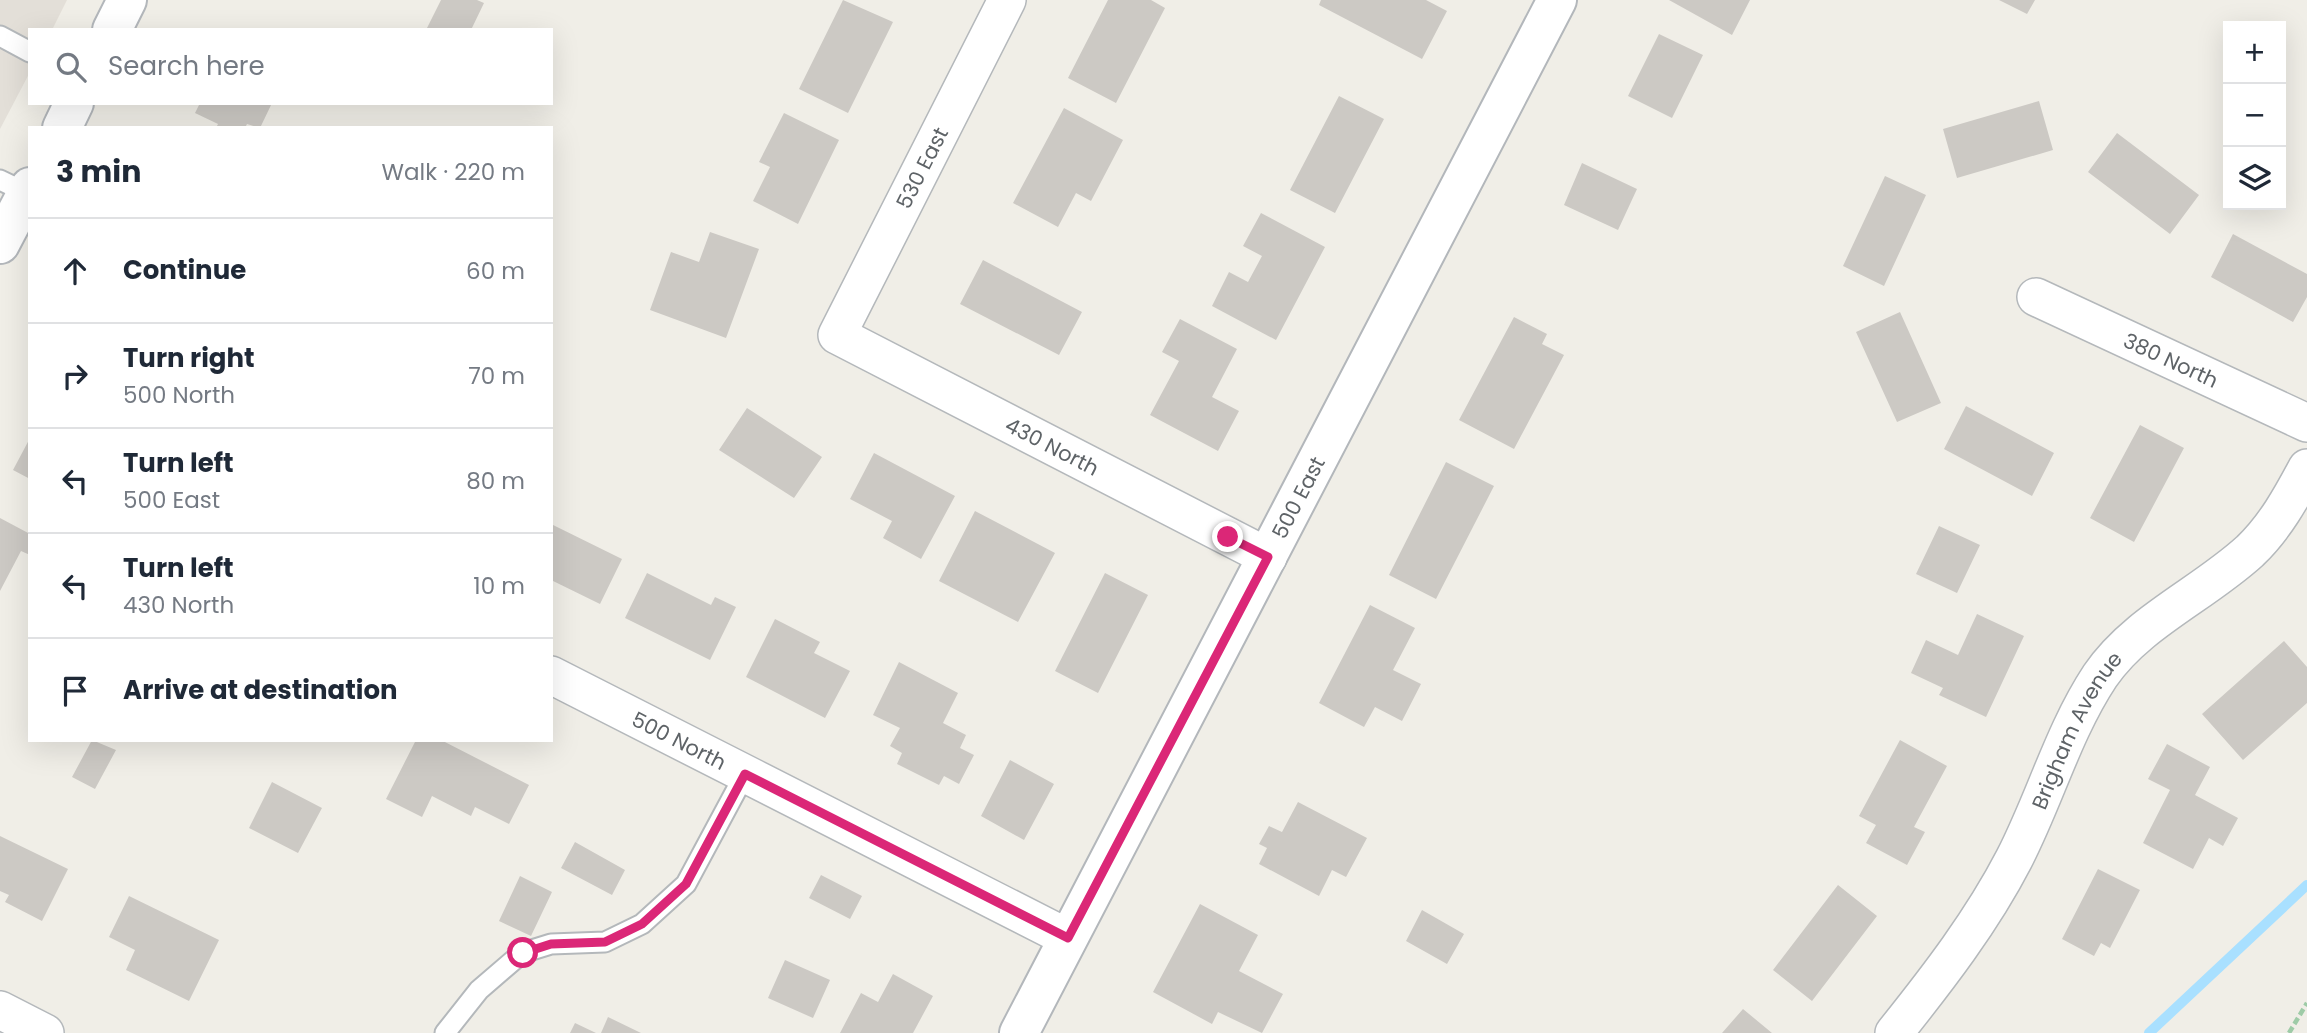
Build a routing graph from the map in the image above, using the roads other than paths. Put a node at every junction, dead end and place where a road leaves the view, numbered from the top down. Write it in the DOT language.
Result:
graph roads {
  1 [pos="127,0"];
  2 [pos="1007,0"];
  3 [pos="1557,0"];
  4 [pos="113,28"];
  5 [pos="0,36"];
  6 [pos="28,51"];
  7 [pos="73,105"];
  8 [pos="63,126"];
  9 [pos="19,187"];
  10 [pos="0,244"];
  11 [pos="2036,297"];
  12 [pos="836,335"];
  13 [pos="2307,423"];
  14 [pos="2307,468"];
  15 [pos="1268,557"];
  16 [pos="553,676"];
  17 [pos="745,774"];
  18 [pos="1068,938"];
  19 [pos="0,1010"];
  20 [pos="45,1033"];
  21 [pos="445,1033"];
  22 [pos="1019,1033"];
  23 [pos="1894,1033"];
  1 -- 4 [label="street"];
  2 -- 12 [label="street, 530 East"];
  3 -- 15 [label="street, 500 East"];
  5 -- 6 [label="lane"];
  7 -- 8 [label="street"];
  9 -- 10 [label="street"];
  11 -- 13 [label="street, 380 North"];
  12 -- 15 [label="street, 430 North"];
  14 -- 23 [label="street, Brigham Avenue"];
  15 -- 18 [label="street, 500 East"];
  16 -- 17 [label="street, 500 North"];
  17 -- 18 [label="street, 500 North"];
  17 -- 21 [label="lane"];
  18 -- 22 [label="street, 500 East"];
  19 -- 20 [label="street"];
}
